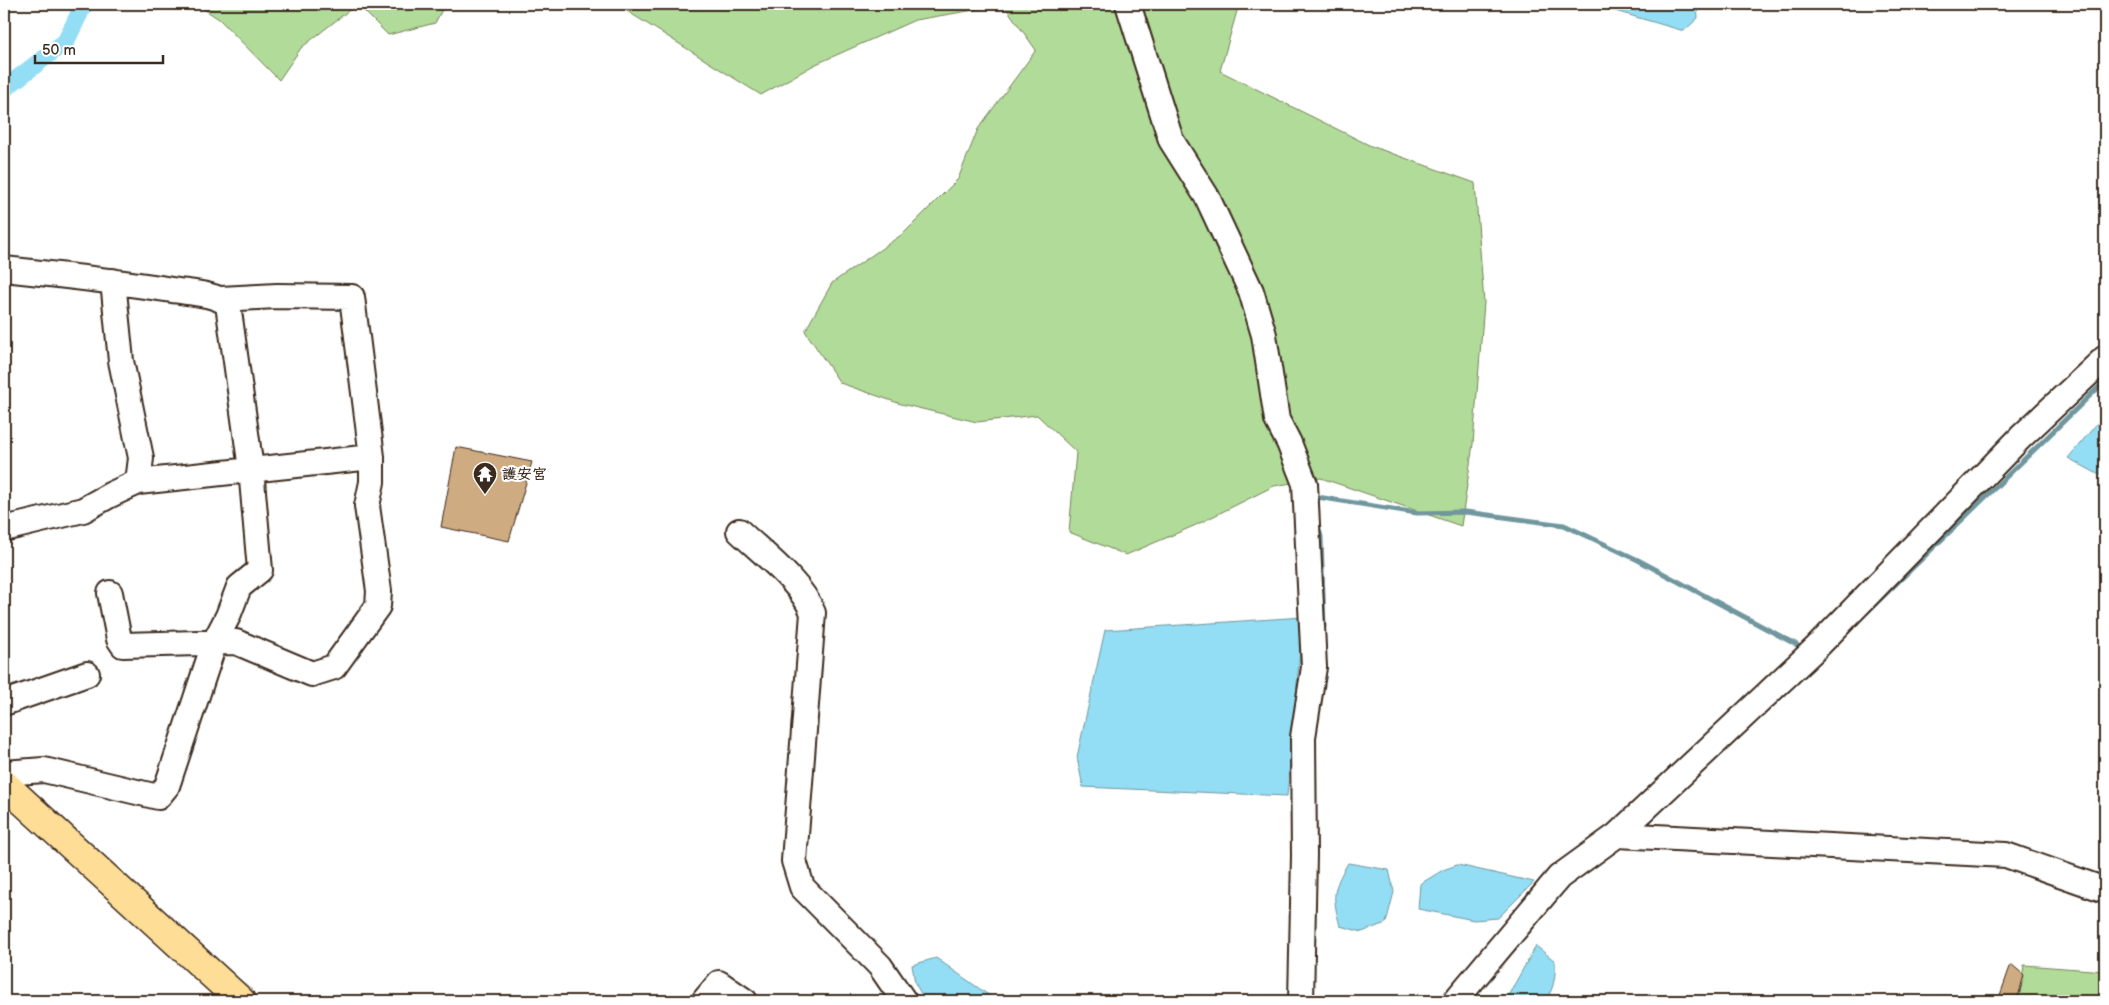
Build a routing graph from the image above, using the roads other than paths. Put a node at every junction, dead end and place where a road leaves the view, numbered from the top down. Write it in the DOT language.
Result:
graph roads {
  1 [pos="1128,4"];
  2 [pos="4,269"];
  3 [pos="113,281"];
  4 [pos="221,299"];
  5 [pos="2105,358"];
  6 [pos="372,457"];
  7 [pos="251,469"];
  8 [pos="138,482"];
  9 [pos="4,529"];
  10 [pos="739,531"];
  11 [pos="110,593"];
  12 [pos="215,641"];
  13 [pos="87,674"];
  14 [pos="4,703"];
  15 [pos="4,773"];
  16 [pos="4,784"];
  17 [pos="1617,835"];
  18 [pos="2105,890"];
  19 [pos="241,1001"];
  20 [pos="704,1001"];
  21 [pos="745,1001"];
  22 [pos="904,1001"];
  23 [pos="1301,1001"];
  24 [pos="1455,1001"];
  1 -- 23 [label="street"];
  2 -- 3 [label="street"];
  3 -- 4 [label="street"];
  3 -- 8 [label="street"];
  4 -- 6 [label="street"];
  4 -- 7 [label="street"];
  5 -- 17 [label="street"];
  6 -- 7 [label="street"];
  6 -- 12 [label="street"];
  7 -- 8 [label="street"];
  7 -- 12 [label="street"];
  8 -- 9 [label="street"];
  10 -- 22 [label="street"];
  11 -- 12 [label="street"];
  12 -- 15 [label="street"];
  13 -- 14 [label="street"];
  16 -- 19 [label="main road"];
  17 -- 18 [label="street"];
  17 -- 24 [label="street"];
  20 -- 21 [label="street"];
}
